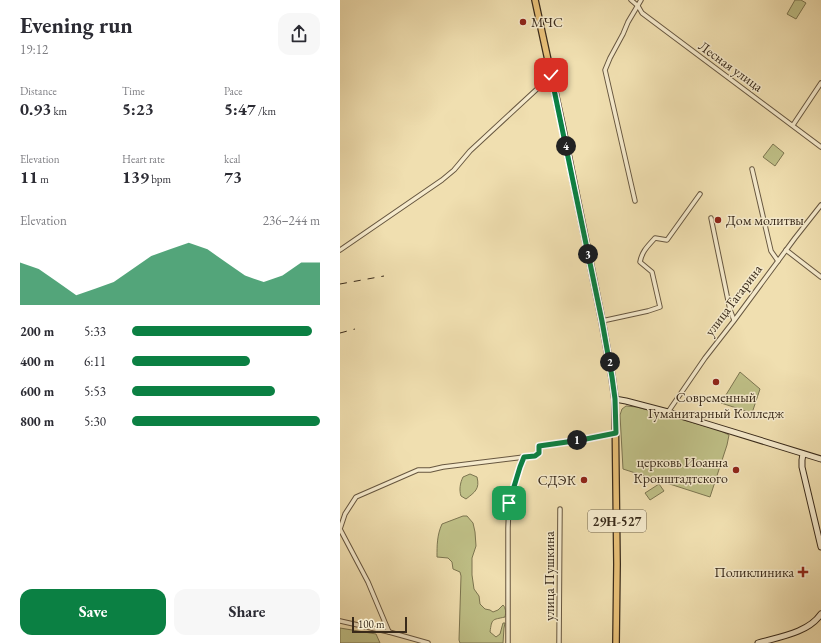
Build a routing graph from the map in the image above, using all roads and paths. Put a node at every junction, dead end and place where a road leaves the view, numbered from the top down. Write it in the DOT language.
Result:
graph roads {
  1 [pos="535,0"];
  2 [pos="631,0"];
  3 [pos="641,0"];
  4 [pos="638,6"];
  5 [pos="821,83"];
  6 [pos="553,84"];
  7 [pos="792,125"];
  8 [pos="821,147"];
  9 [pos="752,169"];
  10 [pos="700,194"];
  11 [pos="635,201"];
  12 [pos="821,205"];
  13 [pos="711,218"];
  14 [pos="340,250"];
  15 [pos="786,250"];
  16 [pos="778,261"];
  17 [pos="821,277"];
  18 [pos="734,320"];
  19 [pos="602,321"];
  20 [pos="615,399"];
  21 [pos="668,412"];
  22 [pos="616,433"];
  23 [pos="803,454"];
  24 [pos="524,457"];
  25 [pos="821,459"];
  26 [pos="560,509"];
  27 [pos="821,547"];
  28 [pos="821,614"];
  29 [pos="340,621"];
  30 [pos="389,632"];
  31 [pos="428,643"];
  32 [pos="508,643"];
  33 [pos="559,643"];
  34 [pos="616,643"];
  35 [pos="758,643"];
  1 -- 6 [label="main road, 29Н-527"];
  2 -- 4 [label="street, Лесная улица"];
  3 -- 4 [label="street"];
  4 -- 7 [label="street, Лесная улица"];
  4 -- 11 [label="street"];
  5 -- 7 [label="street"];
  6 -- 14 [label="street"];
  6 -- 19 [label="main road, 29Н-527"];
  7 -- 8 [label="street, Лесная улица"];
  9 -- 16 [label="street"];
  10 -- 19 [label="street"];
  12 -- 15 [label="street, улица Гагарина"];
  13 -- 18 [label="street"];
  15 -- 16 [label="street, улица Гагарина"];
  15 -- 17 [label="street"];
  16 -- 18 [label="street, улица Гагарина"];
  18 -- 21 [label="street, улица Гагарина"];
  19 -- 20 [label="main road, 29Н-527"];
  20 -- 21 [label="street"];
  20 -- 22 [label="main road, 29Н-527"];
  21 -- 23 [label="street"];
  22 -- 24 [label="street"];
  22 -- 34 [label="main road, 29Н-527"];
  23 -- 25 [label="street"];
  23 -- 27 [label="street"];
  24 -- 30 [label="street"];
  24 -- 32 [label="street"];
  26 -- 33 [label="street, улица Пушкина"];
  28 -- 35 [label="street"];
  29 -- 30 [label="street"];
  30 -- 31 [label="street"];
}
